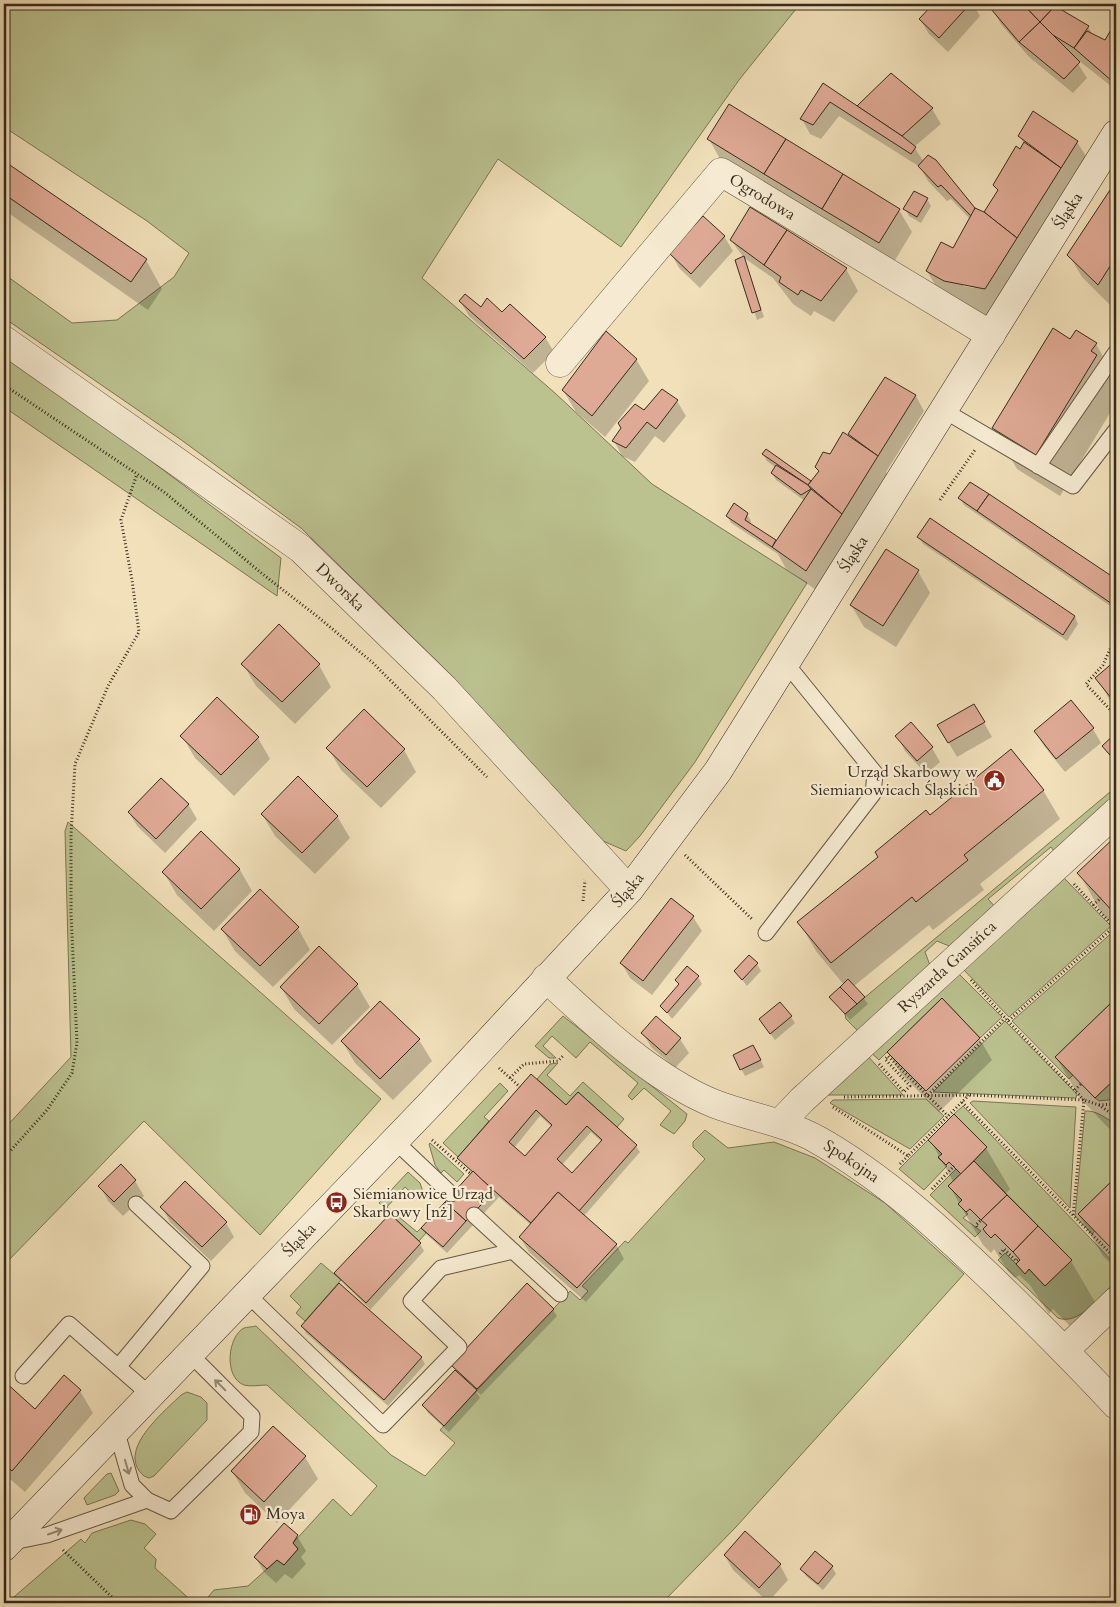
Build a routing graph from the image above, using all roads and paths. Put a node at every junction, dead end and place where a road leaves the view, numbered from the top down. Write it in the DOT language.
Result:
graph roads {
  1 [pos="1116,134"];
  2 [pos="991,335"];
  3 [pos="4,340"];
  4 [pos="1116,352"];
  5 [pos="560,362"];
  6 [pos="4,384"];
  7 [pos="943,410"];
  8 [pos="1116,430"];
  9 [pos="985,435"];
  10 [pos="1038,466"];
  11 [pos="137,474"];
  12 [pos="940,500"];
  13 [pos="1116,636"];
  14 [pos="785,662"];
  15 [pos="1116,716"];
  16 [pos="491,781"];
  17 [pos="1116,812"];
  18 [pos="668,837"];
  19 [pos="585,874"];
  20 [pos="1070,880"];
  21 [pos="628,890"];
  22 [pos="1101,898"];
  23 [pos="1093,904"];
  24 [pos="583,905"];
  25 [pos="1116,927"];
  26 [pos="766,933"];
  27 [pos="966,975"];
  28 [pos="546,978"];
  29 [pos="1005,1018"];
  30 [pos="1008,1021"];
  31 [pos="564,1055"];
  32 [pos="873,1058"];
  33 [pos="498,1068"];
  34 [pos="510,1078"];
  35 [pos="1081,1084"];
  36 [pos="520,1086"];
  37 [pos="1075,1090"];
  38 [pos="969,1095"];
  39 [pos="928,1096"];
  40 [pos="835,1097"];
  41 [pos="1084,1100"];
  42 [pos="824,1102"];
  43 [pos="962,1102"];
  44 [pos="1116,1104"];
  45 [pos="1099,1105"];
  46 [pos="948,1116"];
  47 [pos="1116,1117"];
  48 [pos="780,1123"];
  49 [pos="432,1140"];
  50 [pos="395,1141"];
  51 [pos="4,1158"];
  52 [pos="954,1166"];
  53 [pos="471,1174"];
  54 [pos="451,1194"];
  55 [pos="926,1195"];
  56 [pos="136,1204"];
  57 [pos="474,1215"];
  58 [pos="1073,1216"];
  59 [pos="982,1220"];
  60 [pos="976,1226"];
  61 [pos="1004,1248"];
  62 [pos="513,1251"];
  63 [pos="1019,1258"];
  64 [pos="1116,1259"];
  65 [pos="248,1294"];
  66 [pos="560,1294"];
  67 [pos="1115,1304"];
  68 [pos="1065,1350"];
  69 [pos="189,1354"];
  70 [pos="118,1367"];
  71 [pos="23,1376"];
  72 [pos="149,1394"];
  73 [pos="1116,1406"];
  74 [pos="116,1429"];
  75 [pos="147,1500"];
  76 [pos="48,1535"];
  77 [pos="6,1545"];
  78 [pos="118,1603"];
  1 -- 2 [label="street, Śląska"];
  2 -- 5 [label="street, Ogrodowa"];
  2 -- 7 [label="street, Śląska"];
  3 -- 21 [label="street, Dworska"];
  4 -- 10 [label="lane"];
  6 -- 11 [label="path"];
  7 -- 9 [label="lane"];
  7 -- 14 [label="street, Śląska"];
  8 -- 10 [label="lane"];
  9 -- 10 [label="lane"];
  9 -- 12 [label="path"];
  11 -- 16 [label="path"];
  11 -- 51 [label="path"];
  13 -- 15 [label="path"];
  14 -- 18 [label="street, Śląska"];
  14 -- 26 [label="lane"];
  17 -- 48 [label="street, Ryszarda Gansińca"];
  18 -- 21 [label="street, Śląska"];
  18 -- 26 [label="path"];
  19 -- 24 [label="path"];
  20 -- 23 [label="path"];
  21 -- 28 [label="street, Śląska"];
  22 -- 23 [label="path"];
  23 -- 25 [label="path"];
  25 -- 30 [label="path"];
  27 -- 29 [label="path"];
  28 -- 48 [label="street, Spokojna"];
  28 -- 50 [label="street, Śląska"];
  29 -- 30 [label="path"];
  29 -- 39 [label="path"];
  30 -- 37 [label="path"];
  31 -- 34 [label="path"];
  32 -- 39 [label="path"];
  33 -- 34 [label="path"];
  34 -- 36 [label="path"];
  35 -- 37 [label="path"];
  37 -- 41 [label="path"];
  38 -- 39 [label="path"];
  38 -- 41 [label="path"];
  38 -- 43 [label="path"];
  39 -- 40 [label="path"];
  39 -- 46 [label="path"];
  41 -- 45 [label="path"];
  41 -- 58 [label="path"];
  42 -- 46 [label="path"];
  43 -- 46 [label="path"];
  43 -- 58 [label="path"];
  44 -- 45 [label="path"];
  45 -- 47 [label="path"];
  48 -- 68 [label="street, Spokojna"];
  49 -- 53 [label="path"];
  50 -- 54 [label="lane"];
  50 -- 65 [label="street, Śląska"];
  52 -- 55 [label="path"];
  56 -- 70 [label="lane"];
  57 -- 62 [label="lane"];
  58 -- 64 [label="path"];
  59 -- 60 [label="path"];
  61 -- 63 [label="path"];
  62 -- 65 [label="lane"];
  62 -- 66 [label="lane"];
  65 -- 69 [label="street, Śląska"];
  67 -- 68 [label="street"];
  68 -- 73 [label="street, Spokojna"];
  69 -- 72 [label="street, Śląska"];
  75 -- 69 [label="lane, one-way"];
  70 -- 71 [label="lane"];
  70 -- 72 [label="lane"];
  72 -- 74 [label="street, Śląska"];
  74 -- 75 [label="lane, one-way"];
  74 -- 77 [label="street, Śląska"];
  76 -- 75 [label="lane, one-way"];
  76 -- 77 [label="lane"];
  76 -- 78 [label="path"];
}
